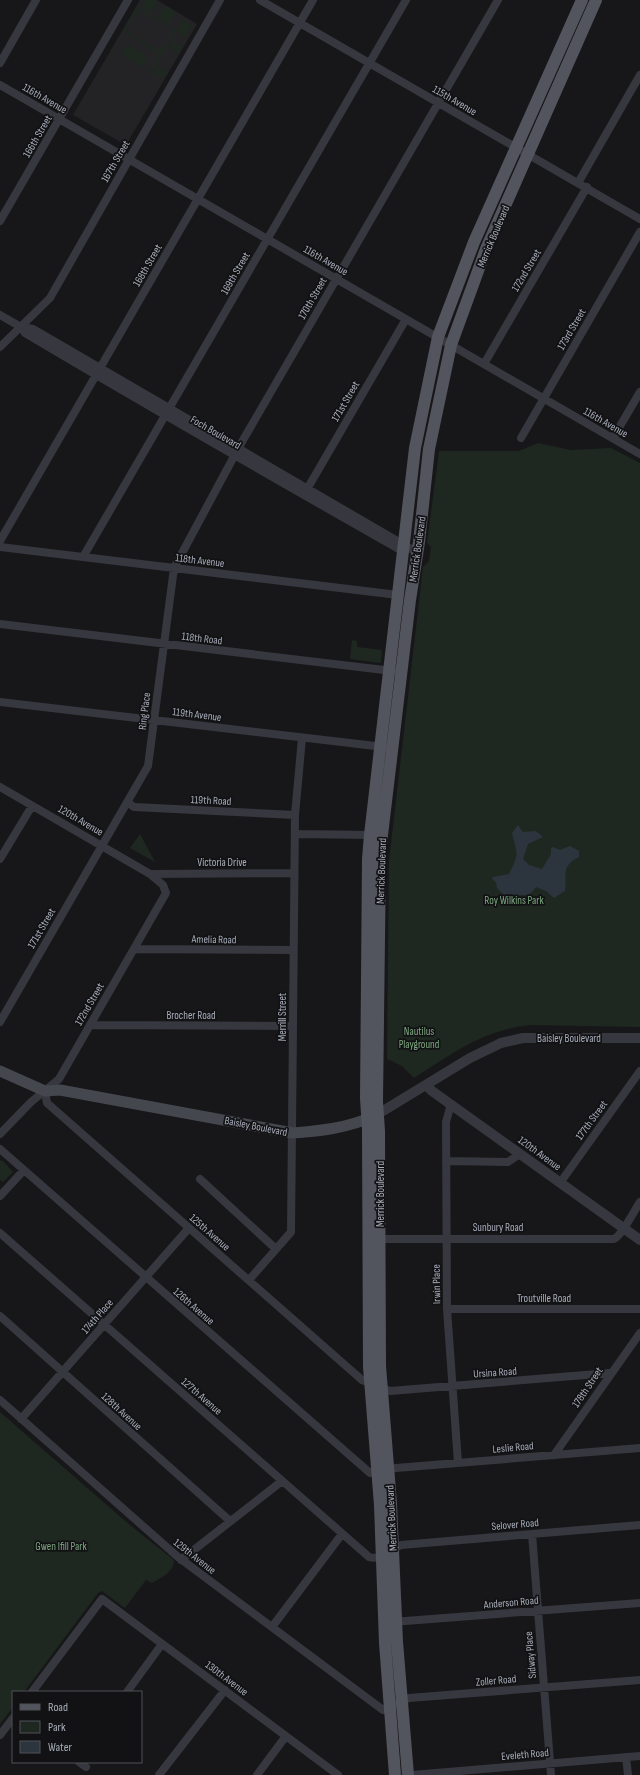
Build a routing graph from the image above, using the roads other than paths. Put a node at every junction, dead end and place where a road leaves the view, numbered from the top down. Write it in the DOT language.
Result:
graph roads {
  1 [pos="36,0"];
  2 [pos="128,0"];
  3 [pos="220,0"];
  4 [pos="260,0"];
  5 [pos="313,0"];
  6 [pos="406,0"];
  7 [pos="498,0"];
  8 [pos="582,0"];
  9 [pos="596,0"];
  10 [pos="299,23"];
  11 [pos="0,63"];
  12 [pos="369,63"];
  13 [pos="640,75"];
  14 [pos="0,85"];
  15 [pos="438,103"];
  16 [pos="59,119"];
  17 [pos="515,147"];
  18 [pos="528,154"];
  19 [pos="128,159"];
  20 [pos="578,183"];
  21 [pos="587,187"];
  22 [pos="198,199"];
  23 [pos="640,219"];
  24 [pos="0,221"];
  25 [pos="640,232"];
  26 [pos="267,239"];
  27 [pos="472,248"];
  28 [pos="485,252"];
  29 [pos="336,278"];
  30 [pos="0,315"];
  31 [pos="406,319"];
  32 [pos="21,327"];
  33 [pos="438,337"];
  34 [pos="451,345"];
  35 [pos="0,347"];
  36 [pos="484,364"];
  37 [pos="98,372"];
  38 [pos="640,392"];
  39 [pos="544,399"];
  40 [pos="167,412"];
  41 [pos="521,438"];
  42 [pos="613,438"];
  43 [pos="237,451"];
  44 [pos="640,454"];
  45 [pos="306,491"];
  46 [pos="0,541"];
  47 [pos="404,546"];
  48 [pos="0,548"];
  49 [pos="418,553"];
  50 [pos="83,557"];
  51 [pos="174,568"];
  52 [pos="398,595"];
  53 [pos="0,624"];
  54 [pos="163,644"];
  55 [pos="396,672"];
  56 [pos="0,702"];
  57 [pos="154,720"];
  58 [pos="302,738"];
  59 [pos="386,747"];
  60 [pos="0,787"];
  61 [pos="127,802"];
  62 [pos="32,806"];
  63 [pos="295,815"];
  64 [pos="295,834"];
  65 [pos="376,835"];
  66 [pos="102,846"];
  67 [pos="0,859"];
  68 [pos="294,873"];
  69 [pos="150,874"];
  70 [pos="134,949"];
  71 [pos="292,950"];
  72 [pos="0,1022"];
  73 [pos="90,1025"];
  74 [pos="293,1026"];
  75 [pos="640,1038"];
  76 [pos="0,1071"];
  77 [pos="640,1071"];
  78 [pos="426,1085"];
  79 [pos="45,1090"];
  80 [pos="451,1104"];
  81 [pos="373,1117"];
  82 [pos="293,1133"];
  83 [pos="0,1134"];
  84 [pos="0,1149"];
  85 [pos="520,1154"];
  86 [pos="446,1162"];
  87 [pos="24,1170"];
  88 [pos="200,1179"];
  89 [pos="560,1183"];
  90 [pos="0,1196"];
  91 [pos="640,1202"];
  92 [pos="189,1228"];
  93 [pos="624,1229"];
  94 [pos="0,1233"];
  95 [pos="446,1238"];
  96 [pos="374,1239"];
  97 [pos="640,1240"];
  98 [pos="276,1249"];
  99 [pos="145,1277"];
  100 [pos="249,1280"];
  101 [pos="447,1309"];
  102 [pos="640,1309"];
  103 [pos="0,1316"];
  104 [pos="104,1324"];
  105 [pos="640,1333"];
  106 [pos="62,1372"];
  107 [pos="610,1374"];
  108 [pos="370,1383"];
  109 [pos="452,1386"];
  110 [pos="382,1388"];
  111 [pos="0,1400"];
  112 [pos="21,1419"];
  113 [pos="640,1448"];
  114 [pos="554,1455"];
  115 [pos="458,1463"];
  116 [pos="383,1470"];
  117 [pos="282,1481"];
  118 [pos="230,1521"];
  119 [pos="640,1525"];
  120 [pos="342,1534"];
  121 [pos="532,1534"];
  122 [pos="393,1549"];
  123 [pos="382,1556"];
  124 [pos="181,1560"];
  125 [pos="640,1603"];
  126 [pos="538,1611"];
  127 [pos="390,1622"];
  128 [pos="272,1627"];
  129 [pos="162,1644"];
  130 [pos="640,1680"];
  131 [pos="544,1687"];
  132 [pos="224,1690"];
  133 [pos="33,1691"];
  134 [pos="128,1691"];
  135 [pos="402,1702"];
  136 [pos="390,1707"];
  137 [pos="12,1719"];
  138 [pos="0,1735"];
  139 [pos="286,1736"];
  140 [pos="640,1756"];
  141 [pos="626,1757"];
  142 [pos="80,1763"];
  143 [pos="550,1764"];
  144 [pos="86,1767"];
  145 [pos="159,1775"];
  146 [pos="257,1775"];
  147 [pos="338,1775"];
  148 [pos="395,1775"];
  149 [pos="408,1775"];
  150 [pos="412,1775"];
  151 [pos="551,1775"];
  152 [pos="628,1775"];
  1 -- 11 [label="street"];
  2 -- 16 [label="street, 166th Street"];
  3 -- 19 [label="street, 167th Street"];
  4 -- 10 [label="street, 115th Avenue"];
  5 -- 10 [label="street, 168th Street"];
  6 -- 12 [label="street, 169th Street"];
  7 -- 15 [label="street, 170th Street"];
  8 -- 17 [label="main road, Merrick Boulevard"];
  9 -- 18 [label="main road, Merrick Boulevard"];
  10 -- 12 [label="street, 115th Avenue"];
  10 -- 22 [label="street, 168th Street"];
  12 -- 15 [label="street, 115th Avenue"];
  12 -- 26 [label="street, 169th Street"];
  13 -- 20 [label="street"];
  14 -- 16 [label="street, 116th Avenue"];
  15 -- 17 [label="street, 115th Avenue"];
  15 -- 29 [label="street, 170th Street"];
  16 -- 19 [label="street, 116th Avenue"];
  16 -- 24 [label="street, 166th Street"];
  17 -- 18 [label="street, 115th Avenue"];
  17 -- 27 [label="main road, Merrick Boulevard"];
  18 -- 20 [label="street, 115th Avenue"];
  18 -- 28 [label="main road, Merrick Boulevard"];
  19 -- 22 [label="street, 116th Avenue"];
  19 -- 32 [label="street, 167th Street"];
  20 -- 21 [label="street, 115th Avenue"];
  21 -- 23 [label="street, 115th Avenue"];
  21 -- 36 [label="street, 172nd Street"];
  22 -- 26 [label="street, 116th Avenue"];
  22 -- 37 [label="street, 168th Street"];
  25 -- 39 [label="street, 173rd Street"];
  26 -- 29 [label="street, 116th Avenue"];
  26 -- 40 [label="street, 169th Street"];
  27 -- 28 [label="main road"];
  27 -- 33 [label="main road, Merrick Boulevard"];
  28 -- 34 [label="main road, Merrick Boulevard"];
  29 -- 31 [label="street, 116th Avenue"];
  29 -- 43 [label="street, 170th Street"];
  30 -- 32 [label="street, Foch Boulevard"];
  31 -- 33 [label="street, 116th Avenue"];
  31 -- 45 [label="street, 171st Street"];
  32 -- 35 [label="street, 167th Street"];
  32 -- 37 [label="street, Foch Boulevard"];
  33 -- 34 [label="street, 116th Avenue"];
  33 -- 47 [label="main road, Merrick Boulevard"];
  34 -- 36 [label="street, 116th Avenue"];
  34 -- 49 [label="main road, Merrick Boulevard"];
  36 -- 39 [label="street, 116th Avenue"];
  37 -- 40 [label="street, Foch Boulevard"];
  37 -- 46 [label="street, 168th Street"];
  38 -- 42 [label="street"];
  39 -- 41 [label="street, 173rd Street"];
  39 -- 42 [label="street, 116th Avenue"];
  40 -- 43 [label="street, Foch Boulevard"];
  40 -- 50 [label="street, 169th Street"];
  42 -- 44 [label="street, 116th Avenue"];
  43 -- 45 [label="street, Foch Boulevard"];
  43 -- 51 [label="street, 170th Street"];
  45 -- 47 [label="street, Foch Boulevard"];
  47 -- 49 [label="street, Foch Boulevard"];
  47 -- 52 [label="main road, Merrick Boulevard"];
  48 -- 50 [label="street, 118th Avenue"];
  49 -- 55 [label="main road, Merrick Boulevard"];
  50 -- 51 [label="street, 118th Avenue"];
  51 -- 52 [label="street, 118th Avenue"];
  51 -- 54 [label="street, Ring Place"];
  52 -- 55 [label="main road, Merrick Boulevard"];
  53 -- 54 [label="street, 118th Road"];
  54 -- 55 [label="street, 118th Road"];
  54 -- 57 [label="street, Ring Place"];
  55 -- 59 [label="main road, Merrick Boulevard"];
  56 -- 57 [label="street, 119th Avenue"];
  57 -- 58 [label="street, 119th Avenue"];
  57 -- 61 [label="street, Ring Place"];
  58 -- 59 [label="street, 119th Avenue"];
  58 -- 63 [label="street, Merrill Street"];
  59 -- 65 [label="main road, Merrick Boulevard"];
  60 -- 62 [label="street, 120th Avenue"];
  61 -- 63 [label="street, 119th Road"];
  61 -- 66 [label="street, Ring Place"];
  62 -- 66 [label="street, 120th Avenue"];
  62 -- 67 [label="street"];
  63 -- 64 [label="street, Merrill Street"];
  64 -- 65 [label="street"];
  64 -- 68 [label="street, Merrill Street"];
  65 -- 81 [label="main road, Merrick Boulevard"];
  66 -- 69 [label="street, 120th Avenue"];
  66 -- 72 [label="street, 171st Street"];
  68 -- 69 [label="street, Victoria Drive"];
  68 -- 71 [label="street, Merrill Street"];
  69 -- 70 [label="street, 172nd Street"];
  70 -- 71 [label="street, Amelia Road"];
  70 -- 73 [label="street, 172nd Street"];
  71 -- 74 [label="street, Merrill Street"];
  73 -- 74 [label="street, Brocher Road"];
  73 -- 79 [label="street, 172nd Street"];
  74 -- 82 [label="street, Merrill Street"];
  75 -- 78 [label="street, Baisley Boulevard"];
  76 -- 79 [label="main road, Baisley Boulevard"];
  77 -- 89 [label="street, 177th Street"];
  78 -- 80 [label="street, 120th Avenue"];
  78 -- 81 [label="street, Baisley Boulevard"];
  79 -- 82 [label="main road, Baisley Boulevard"];
  79 -- 83 [label="street, 172nd Street"];
  79 -- 92 [label="street, 125th Avenue"];
  80 -- 85 [label="street, 120th Avenue"];
  80 -- 86 [label="street, Irwin Place"];
  81 -- 82 [label="main road, Baisley Boulevard"];
  81 -- 96 [label="main road, Merrick Boulevard"];
  82 -- 98 [label="street, Merrill Street"];
  84 -- 87 [label="street, 126th Avenue"];
  85 -- 86 [label="street"];
  85 -- 89 [label="street, 120th Avenue"];
  86 -- 95 [label="street, Irwin Place"];
  87 -- 90 [label="street"];
  87 -- 99 [label="street, 126th Avenue"];
  88 -- 98 [label="street"];
  89 -- 93 [label="street, 120th Avenue"];
  91 -- 93 [label="street"];
  92 -- 99 [label="street, 174th Place"];
  92 -- 100 [label="street, 125th Avenue"];
  93 -- 95 [label="street, Sunbury Road"];
  93 -- 97 [label="street, 120th Avenue"];
  94 -- 104 [label="street, 127th Avenue"];
  95 -- 96 [label="street, Sunbury Road"];
  95 -- 101 [label="street, Irwin Place"];
  96 -- 108 [label="main road, Merrick Boulevard"];
  96 -- 110 [label="main road, Merrick Boulevard"];
  98 -- 100 [label="street, Merrill Street"];
  99 -- 104 [label="street, 174th Place"];
  99 -- 116 [label="street, 126th Avenue"];
  100 -- 108 [label="street, 125th Avenue"];
  101 -- 102 [label="street, Troutville Road"];
  101 -- 109 [label="street, Irwin Place"];
  103 -- 106 [label="street, 128th Avenue"];
  104 -- 106 [label="street, 174th Place"];
  104 -- 117 [label="street, 127th Avenue"];
  105 -- 107 [label="street, 178th Street"];
  106 -- 112 [label="street, 174th Place"];
  106 -- 118 [label="street, 128th Avenue"];
  107 -- 109 [label="street, Ursina Road"];
  107 -- 114 [label="street, 178th Street"];
  108 -- 110 [label="street, 125th Avenue"];
  108 -- 116 [label="main road, Merrick Boulevard"];
  109 -- 110 [label="street, Ursina Road"];
  109 -- 115 [label="street, Irwin Place"];
  110 -- 116 [label="main road, Merrick Boulevard"];
  111 -- 112 [label="street, 129th Avenue"];
  112 -- 124 [label="street, 129th Avenue"];
  113 -- 114 [label="street, Leslie Road"];
  114 -- 115 [label="street, Leslie Road"];
  115 -- 116 [label="street, Leslie Road"];
  116 -- 122 [label="main road, Merrick Boulevard"];
  116 -- 123 [label="main road, Merrick Boulevard"];
  117 -- 118 [label="street"];
  117 -- 120 [label="street, 127th Avenue"];
  118 -- 124 [label="street"];
  119 -- 121 [label="street, Selover Road"];
  120 -- 123 [label="street, 127th Avenue"];
  120 -- 128 [label="street"];
  121 -- 122 [label="street, Selover Road"];
  121 -- 126 [label="street, Sidway Place"];
  122 -- 123 [label="street"];
  122 -- 127 [label="main road, Merrick Boulevard"];
  123 -- 127 [label="main road, Merrick Boulevard"];
  124 -- 128 [label="street, 129th Avenue"];
  125 -- 126 [label="street, Anderson Road"];
  126 -- 127 [label="street, Anderson Road"];
  126 -- 131 [label="street, Sidway Place"];
  127 -- 135 [label="main road, Merrick Boulevard"];
  127 -- 136 [label="main road, Merrick Boulevard"];
  128 -- 136 [label="street, 129th Avenue"];
  129 -- 132 [label="street, 130th Avenue"];
  129 -- 133 [label="street, 130th Avenue"];
  129 -- 134 [label="street"];
  130 -- 131 [label="street, Zoller Road"];
  131 -- 135 [label="street, Zoller Road"];
  131 -- 143 [label="street, Sidway Place"];
  132 -- 139 [label="street, 130th Avenue"];
  132 -- 145 [label="street"];
  135 -- 136 [label="street, Zoller Road"];
  135 -- 149 [label="main road, Merrick Boulevard"];
  136 -- 148 [label="main road, Merrick Boulevard"];
  137 -- 138 [label="street"];
  139 -- 146 [label="street"];
  139 -- 147 [label="street, 130th Avenue"];
  140 -- 141 [label="street, Eveleth Road"];
  141 -- 143 [label="street, Eveleth Road"];
  141 -- 152 [label="street"];
  142 -- 144 [label="street"];
  143 -- 150 [label="street, Eveleth Road"];
  143 -- 151 [label="street, Sidway Place"];
}
